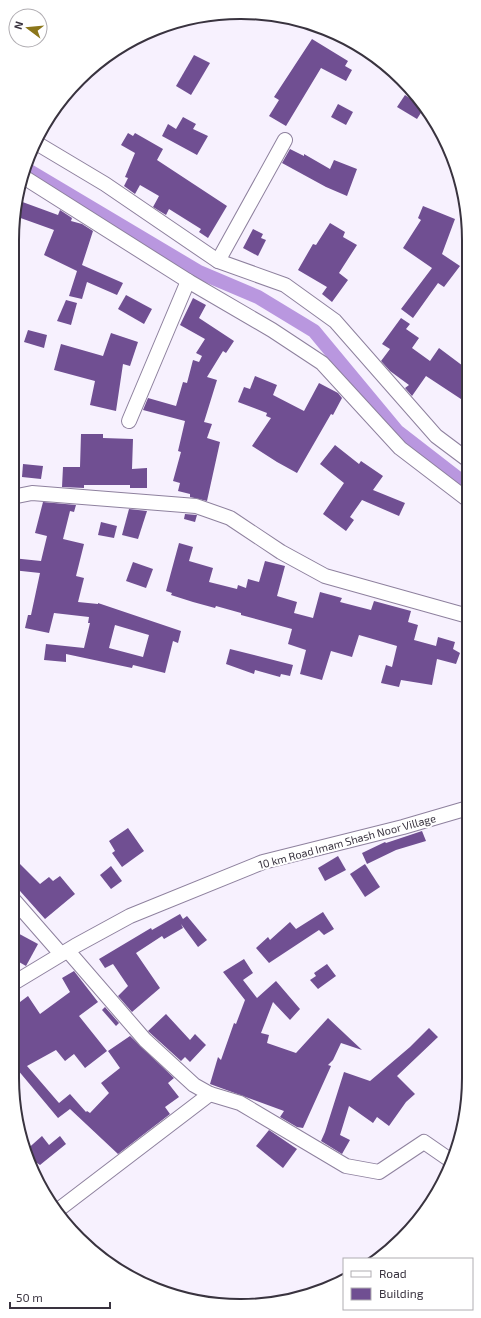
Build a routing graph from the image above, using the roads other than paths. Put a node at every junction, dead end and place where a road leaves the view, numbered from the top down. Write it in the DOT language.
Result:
graph roads {
  1 [pos="285,140"];
  2 [pos="41,146"];
  3 [pos="28,180"];
  4 [pos="218,261"];
  5 [pos="188,281"];
  6 [pos="129,421"];
  7 [pos="462,456"];
  8 [pos="462,495"];
  9 [pos="19,496"];
  10 [pos="462,614"];
  11 [pos="462,810"];
  12 [pos="19,905"];
  13 [pos="65,952"];
  14 [pos="19,980"];
  15 [pos="210,1094"];
  16 [pos="447,1158"];
  17 [pos="61,1207"];
  1 -- 4 [label="street"];
  2 -- 4 [label="street"];
  3 -- 5 [label="street"];
  4 -- 7 [label="street"];
  5 -- 6 [label="street"];
  5 -- 8 [label="street"];
  9 -- 10 [label="street"];
  11 -- 13 [label="street, 10 km Road Imam Shash Noor Village"];
  12 -- 13 [label="street"];
  13 -- 14 [label="street, 10 km Road Imam Shash Noor Village"];
  13 -- 15 [label="street"];
  15 -- 16 [label="street"];
  15 -- 17 [label="street"];
}
